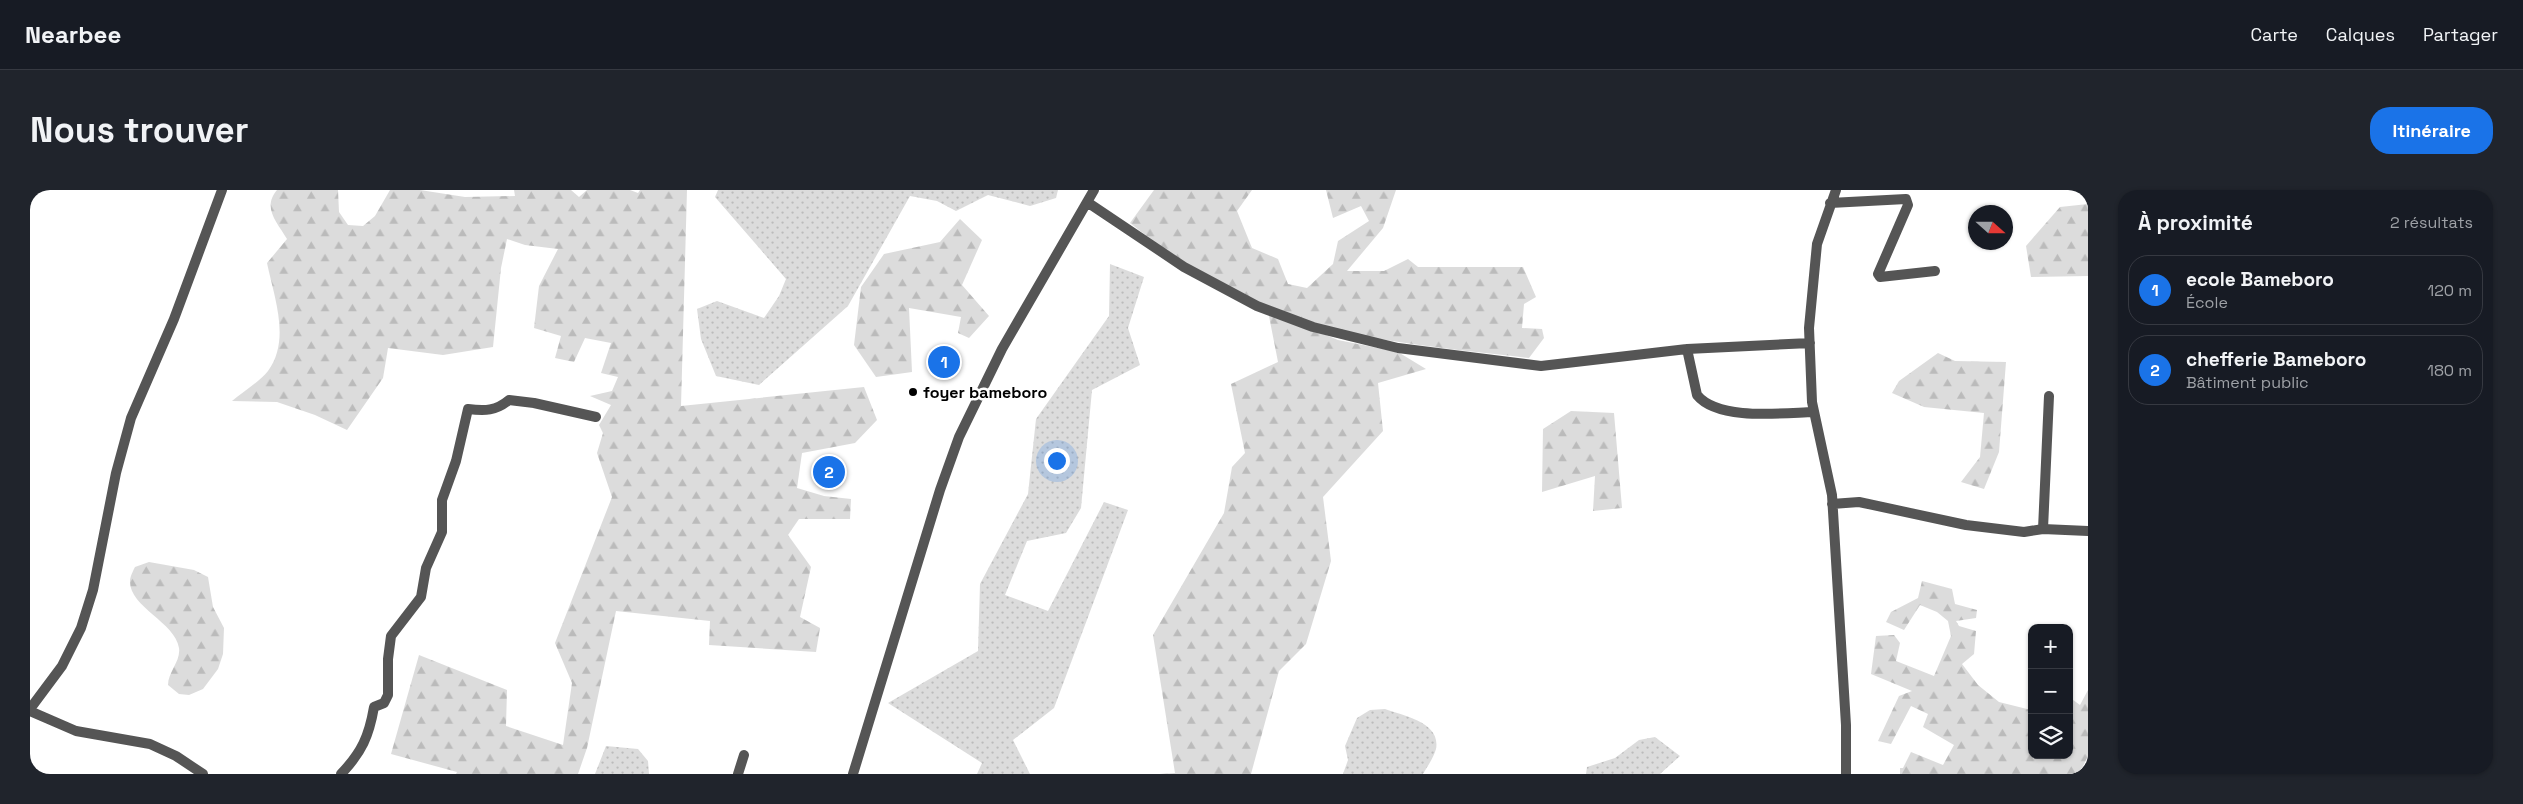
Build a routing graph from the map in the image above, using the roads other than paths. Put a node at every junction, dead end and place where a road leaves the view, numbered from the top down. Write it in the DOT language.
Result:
graph roads {
  1 [pos="222,190"];
  2 [pos="1094,190"];
  3 [pos="1836,190"];
  4 [pos="1087,202"];
  5 [pos="1830,203"];
  6 [pos="1935,271"];
  7 [pos="1810,343"];
  8 [pos="1687,349"];
  9 [pos="2049,396"];
  10 [pos="1813,412"];
  11 [pos="596,416"];
  12 [pos="1832,504"];
  13 [pos="2043,529"];
  14 [pos="2088,531"];
  15 [pos="30,710"];
  16 [pos="744,755"];
  17 [pos="203,774"];
  18 [pos="341,774"];
  19 [pos="738,774"];
  20 [pos="853,774"];
  21 [pos="1846,774"];
  1 -- 15 [label="street"];
  2 -- 4 [label="street"];
  3 -- 5 [label="street"];
  4 -- 8 [label="street"];
  4 -- 20 [label="street"];
  5 -- 6 [label="street"];
  5 -- 7 [label="street"];
  7 -- 8 [label="street"];
  7 -- 10 [label="street"];
  8 -- 10 [label="street"];
  9 -- 13 [label="street"];
  10 -- 12 [label="street"];
  11 -- 18 [label="street"];
  12 -- 13 [label="street"];
  12 -- 21 [label="street"];
  13 -- 14 [label="street"];
  15 -- 17 [label="street"];
  16 -- 19 [label="street"];
}
